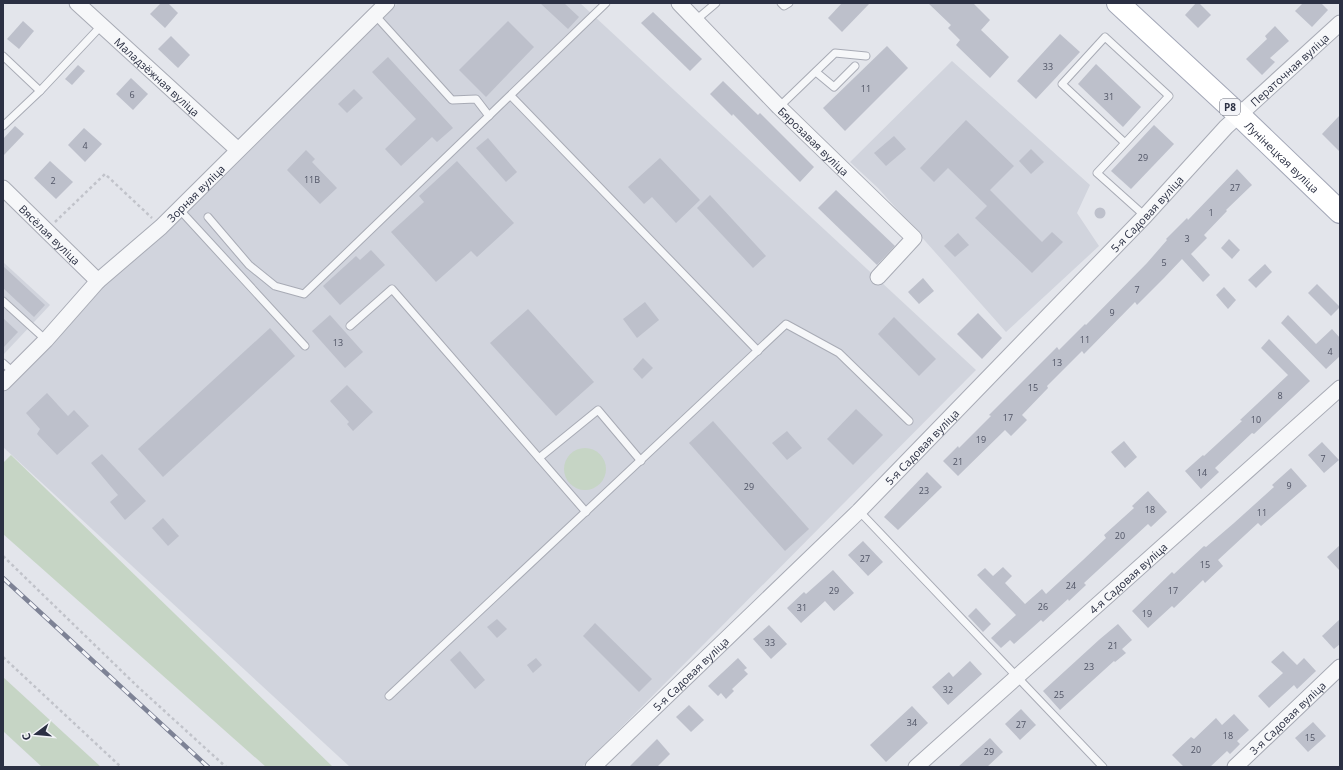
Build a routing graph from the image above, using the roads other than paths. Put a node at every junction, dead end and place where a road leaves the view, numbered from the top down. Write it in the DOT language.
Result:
graph roads {
  1 [pos="77,3"];
  2 [pos="387,3"];
  3 [pos="606,3"];
  4 [pos="679,3"];
  5 [pos="716,3"];
  6 [pos="781,3"];
  7 [pos="789,3"];
  8 [pos="1118,3"];
  9 [pos="375,15"];
  10 [pos="696,20"];
  11 [pos="1340,23"];
  12 [pos="101,26"];
  13 [pos="3,56"];
  14 [pos="866,56"];
  15 [pos="855,66"];
  16 [pos="816,72"];
  17 [pos="40,91"];
  18 [pos="511,96"];
  19 [pos="779,107"];
  20 [pos="1239,115"];
  21 [pos="490,116"];
  22 [pos="3,126"];
  23 [pos="1125,143"];
  24 [pos="238,150"];
  25 [pos="3,188"];
  26 [pos="179,209"];
  27 [pos="1340,212"];
  28 [pos="1145,216"];
  29 [pos="208,217"];
  30 [pos="878,277"];
  31 [pos="98,281"];
  32 [pos="3,301"];
  33 [pos="350,326"];
  34 [pos="46,340"];
  35 [pos="305,346"];
  36 [pos="758,351"];
  37 [pos="6,373"];
  38 [pos="1340,388"];
  39 [pos="909,421"];
  40 [pos="539,458"];
  41 [pos="641,461"];
  42 [pos="859,511"];
  43 [pos="586,512"];
  44 [pos="1340,667"];
  45 [pos="1017,677"];
  46 [pos="389,696"];
  47 [pos="593,767"];
  48 [pos="916,767"];
  49 [pos="1103,767"];
  50 [pos="1235,767"];
  1 -- 12 [label="street, Маладзёжная вуліца"];
  2 -- 9 [label="street, Зорная вуліца"];
  3 -- 18 [label="lane"];
  4 -- 10 [label="street, Бярозавая вуліца"];
  5 -- 10 [label="lane"];
  6 -- 7 [label="lane"];
  8 -- 20 [label="main road, Лунінецкая вуліца / Р8"];
  9 -- 21 [label="lane"];
  9 -- 24 [label="street, Зорная вуліца"];
  10 -- 19 [label="street, Бярозавая вуліца"];
  11 -- 20 [label="street, Ператочная вуліца"];
  12 -- 17 [label="lane"];
  12 -- 24 [label="street, Маладзёжная вуліца"];
  13 -- 17 [label="lane"];
  14 -- 16 [label="lane"];
  15 -- 16 [label="lane"];
  16 -- 19 [label="lane"];
  17 -- 22 [label="lane"];
  18 -- 21 [label="lane"];
  18 -- 36 [label="lane"];
  19 -- 30 [label="street, Бярозавая вуліца"];
  20 -- 27 [label="main road, Лунінецкая вуліца / Р8"];
  20 -- 28 [label="street, 5-я Садовая вуліца"];
  21 -- 29 [label="lane"];
  23 -- 23 [label="lane"];
  23 -- 28 [label="lane"];
  24 -- 26 [label="street, Зорная вуліца"];
  25 -- 31 [label="street, Вясёлая вуліца"];
  26 -- 31 [label="street, Зорная вуліца"];
  26 -- 35 [label="lane"];
  28 -- 42 [label="street, 5-я Садовая вуліца"];
  31 -- 34 [label="street, Зорная вуліца"];
  32 -- 34 [label="lane"];
  33 -- 40 [label="lane"];
  34 -- 37 [label="street, Зорная вуліца"];
  36 -- 39 [label="lane"];
  36 -- 41 [label="lane"];
  38 -- 45 [label="street, 4-я Садовая вуліца"];
  40 -- 41 [label="lane"];
  40 -- 43 [label="lane"];
  41 -- 43 [label="lane"];
  42 -- 45 [label="lane"];
  42 -- 47 [label="street, 5-я Садовая вуліца"];
  43 -- 46 [label="lane"];
  44 -- 50 [label="street, 3-я Садовая вуліца"];
  45 -- 48 [label="street, 4-я Садовая вуліца"];
  45 -- 49 [label="lane"];
}
